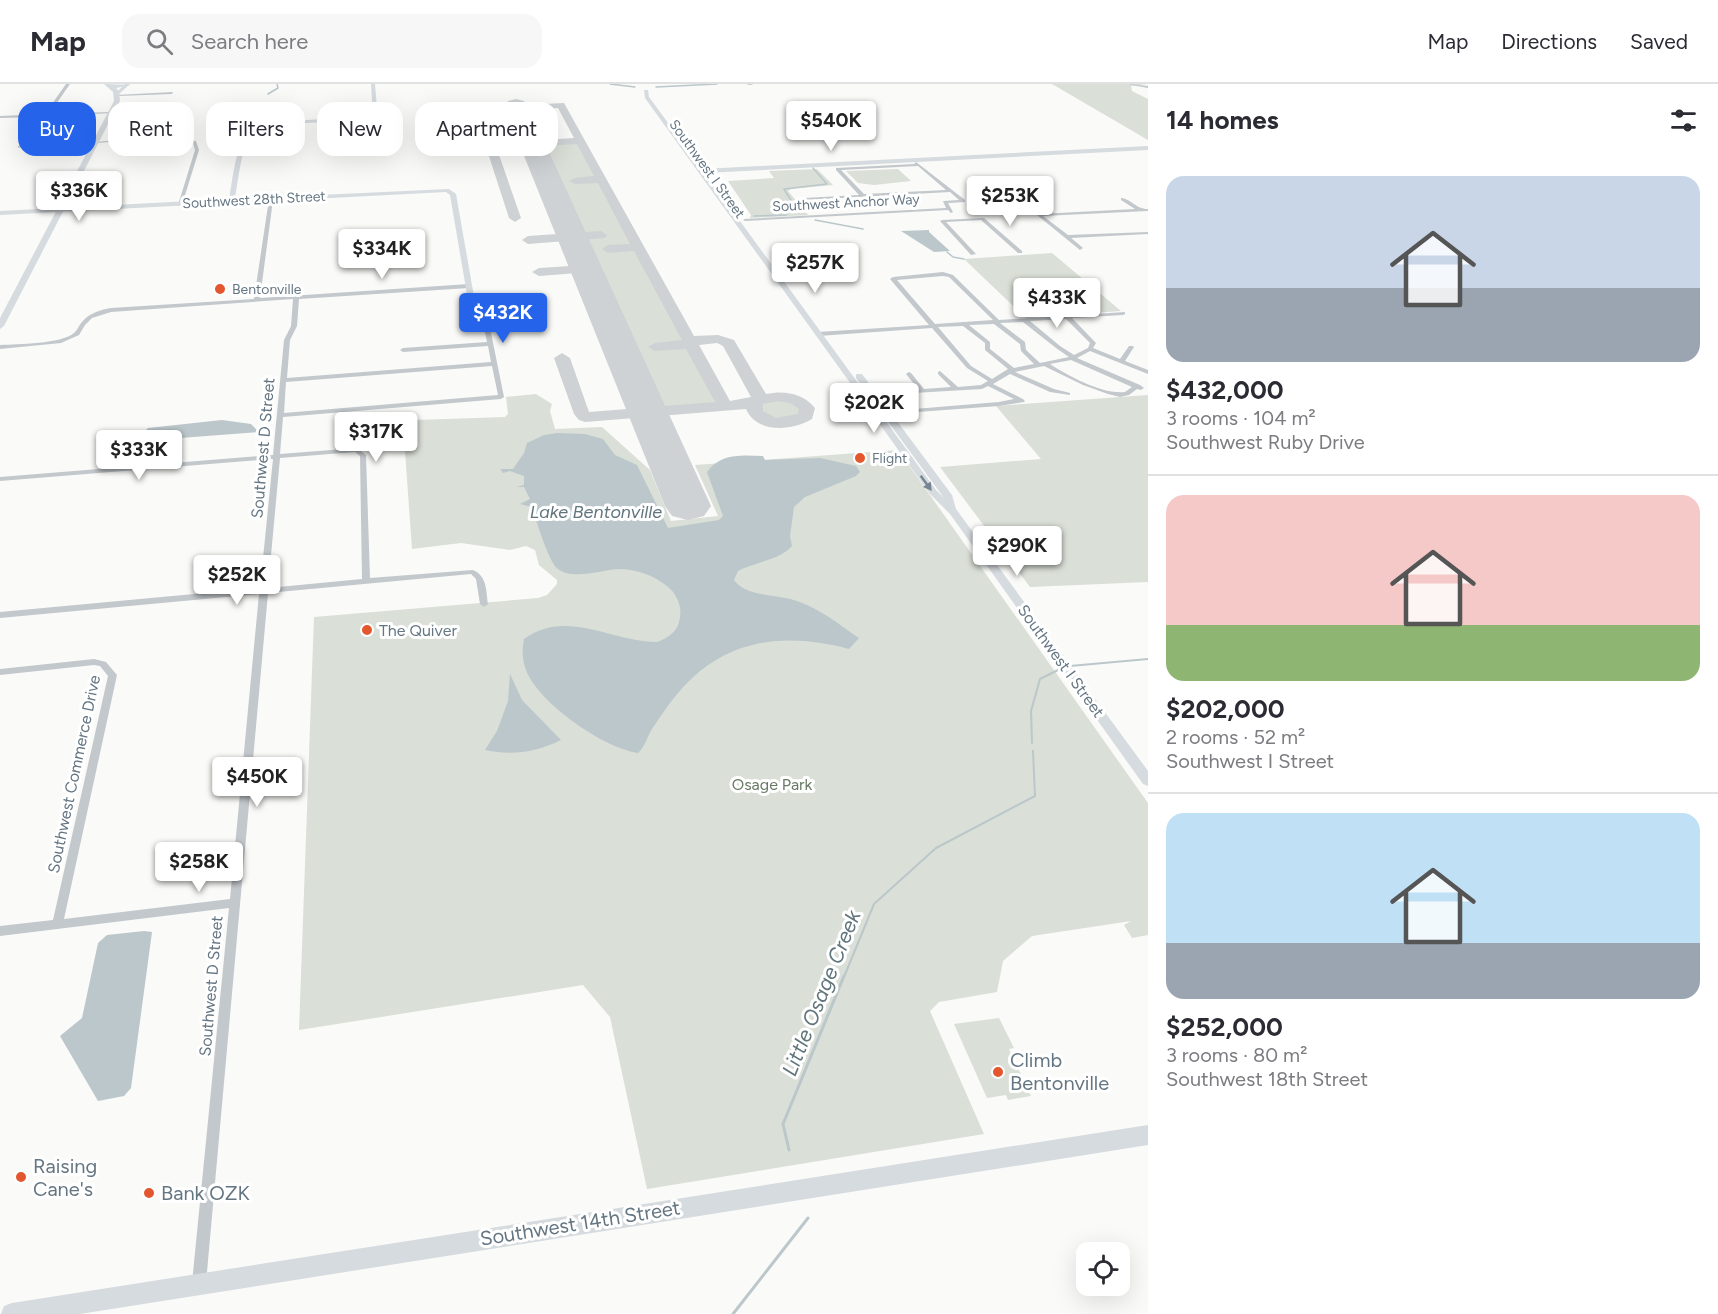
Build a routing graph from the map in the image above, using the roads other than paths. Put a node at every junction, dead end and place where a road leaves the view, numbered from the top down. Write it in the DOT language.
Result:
graph roads {
  1 [pos="68,84"];
  2 [pos="128,84"];
  3 [pos="373,84"];
  4 [pos="642,84"];
  5 [pos="1131,84"];
  6 [pos="1148,87"];
  7 [pos="114,90"];
  8 [pos="172,93"];
  9 [pos="56,102"];
  10 [pos="18,116"];
  11 [pos="0,117"];
  12 [pos="108,119"];
  13 [pos="97,140"];
  14 [pos="1148,148"];
  15 [pos="913,160"];
  16 [pos="919,165"];
  17 [pos="704,171"];
  18 [pos="951,191"];
  19 [pos="863,196"];
  20 [pos="804,199"];
  21 [pos="1123,199"];
  22 [pos="271,200"];
  23 [pos="231,202"];
  24 [pos="180,205"];
  25 [pos="948,209"];
  26 [pos="1139,210"];
  27 [pos="1148,210"];
  28 [pos="61,211"];
  29 [pos="0,213"];
  30 [pos="960,219"];
  31 [pos="745,220"];
  32 [pos="1148,233"];
  33 [pos="1067,237"];
  34 [pos="1080,248"];
  35 [pos="1020,252"];
  36 [pos="973,254"];
  37 [pos="469,286"];
  38 [pos="297,298"];
  39 [pos="257,300"];
  40 [pos="473,306"];
  41 [pos="1123,313"];
  42 [pos="1068,317"];
  43 [pos="1025,320"];
  44 [pos="996,322"];
  45 [pos="964,324"];
  46 [pos="0,326"];
  47 [pos="933,326"];
  48 [pos="823,334"];
  49 [pos="490,344"];
  50 [pos="0,347"];
  51 [pos="1131,347"];
  52 [pos="1090,349"];
  53 [pos="403,350"];
  54 [pos="1073,357"];
  55 [pos="1122,360"];
  56 [pos="495,364"];
  57 [pos="1041,364"];
  58 [pos="1011,370"];
  59 [pos="1148,372"];
  60 [pos="909,374"];
  61 [pos="940,374"];
  62 [pos="284,380"];
  63 [pos="991,383"];
  64 [pos="957,389"];
  65 [pos="922,390"];
  66 [pos="1068,394"];
  67 [pos="868,395"];
  68 [pos="904,411"];
  69 [pos="281,415"];
  70 [pos="277,458"];
  71 [pos="0,479"];
  72 [pos="366,581"];
  73 [pos="265,590"];
  74 [pos="484,604"];
  75 [pos="0,615"];
  76 [pos="0,672"];
  77 [pos="1148,781"];
  78 [pos="234,903"];
  79 [pos="57,924"];
  80 [pos="0,931"];
  81 [pos="1148,1135"];
  82 [pos="198,1283"];
  83 [pos="49,1311"];
  84 [pos="12,1314"];
  1 -- 9 [label="street"];
  2 -- 7 [label="main road"];
  3 -- 23 [label="street"];
  4 -- 17 [label="street, Southwest I Street"];
  5 -- 6 [label="street"];
  7 -- 8 [label="street"];
  10 -- 11 [label="street"];
  12 -- 13 [label="main road"];
  13 -- 24 [label="street"];
  13 -- 28 [label="main road"];
  14 -- 15 [label="street"];
  15 -- 16 [label="street"];
  15 -- 17 [label="street"];
  16 -- 18 [label="street"];
  16 -- 19 [label="street"];
  17 -- 31 [label="street, Southwest I Street"];
  17 -- 48 [label="street, Southwest I Street"];
  18 -- 19 [label="street"];
  18 -- 25 [label="street"];
  19 -- 20 [label="street"];
  21 -- 26 [label="street"];
  22 -- 23 [label="street, Southwest 28th Street"];
  22 -- 37 [label="street, Southwest 28th Street"];
  22 -- 39 [label="street"];
  23 -- 24 [label="street, Southwest 28th Street"];
  24 -- 28 [label="street, Southwest 28th Street"];
  25 -- 30 [label="street"];
  25 -- 31 [label="street, Southwest Anchor Way"];
  26 -- 27 [label="street"];
  26 -- 33 [label="street"];
  28 -- 29 [label="street, Southwest 28th Street"];
  28 -- 46 [label="main road"];
  30 -- 35 [label="street"];
  30 -- 36 [label="street"];
  31 -- 48 [label="street, Southwest I Street"];
  32 -- 33 [label="street"];
  33 -- 34 [label="street"];
  37 -- 38 [label="street"];
  37 -- 40 [label="street"];
  38 -- 39 [label="street"];
  38 -- 62 [label="street, Southwest D Street"];
  39 -- 50 [label="street"];
  40 -- 49 [label="street"];
  41 -- 42 [label="street"];
  42 -- 43 [label="street"];
  42 -- 52 [label="street"];
  43 -- 44 [label="street"];
  43 -- 54 [label="street"];
  44 -- 45 [label="street"];
  44 -- 47 [label="street"];
  44 -- 57 [label="street"];
  45 -- 47 [label="street"];
  45 -- 58 [label="street"];
  47 -- 48 [label="street"];
  47 -- 63 [label="street"];
  48 -- 67 [label="street, Southwest I Street"];
  49 -- 53 [label="street"];
  49 -- 56 [label="street"];
  51 -- 55 [label="street"];
  52 -- 54 [label="street"];
  52 -- 55 [label="street"];
  54 -- 57 [label="street"];
  54 -- 57 [label="street"];
  55 -- 59 [label="street"];
  56 -- 62 [label="street"];
  56 -- 69 [label="street"];
  57 -- 58 [label="street"];
  58 -- 63 [label="street"];
  58 -- 66 [label="street"];
  60 -- 65 [label="street"];
  61 -- 64 [label="street"];
  62 -- 69 [label="street, Southwest D Street"];
  63 -- 64 [label="street"];
  63 -- 68 [label="street"];
  64 -- 65 [label="street"];
  65 -- 67 [label="street"];
  67 -- 77 [label="street, Southwest I Street"];
  69 -- 70 [label="street, Southwest D Street"];
  70 -- 71 [label="street"];
  70 -- 72 [label="street"];
  70 -- 73 [label="street, Southwest D Street"];
  72 -- 73 [label="street"];
  72 -- 74 [label="street"];
  73 -- 75 [label="street"];
  73 -- 78 [label="street, Southwest D Street"];
  76 -- 79 [label="street, Southwest Commerce Drive"];
  78 -- 79 [label="street"];
  78 -- 82 [label="street, Southwest D Street"];
  79 -- 80 [label="street"];
  81 -- 82 [label="main road, Southwest 14th Street"];
  82 -- 83 [label="main road, Southwest 14th Street"];
  83 -- 84 [label="main road, Southwest 14th Street"];
}
